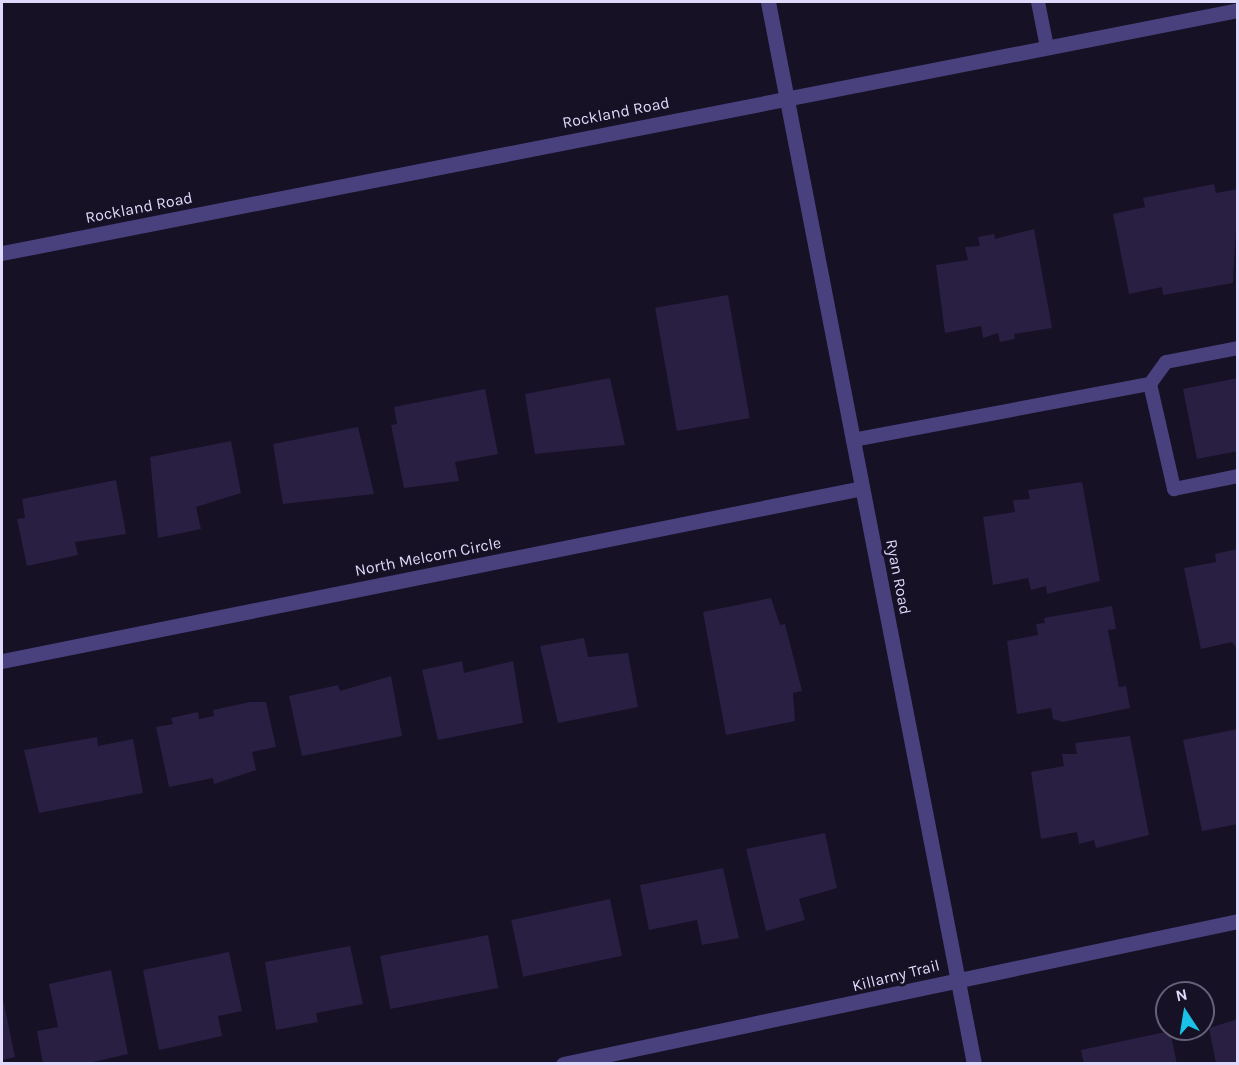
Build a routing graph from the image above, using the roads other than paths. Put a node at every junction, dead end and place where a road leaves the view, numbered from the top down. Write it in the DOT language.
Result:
graph roads {
  1 [pos="768,2"];
  2 [pos="1038,2"];
  3 [pos="1238,10"];
  4 [pos="1047,47"];
  5 [pos="786,98"];
  6 [pos="2,254"];
  7 [pos="1238,348"];
  8 [pos="1150,384"];
  9 [pos="853,440"];
  10 [pos="1238,476"];
  11 [pos="862,488"];
  12 [pos="2,661"];
  13 [pos="1238,921"];
  14 [pos="958,979"];
  15 [pos="563,1064"];
  16 [pos="974,1064"];
  1 -- 5 [label="street, Ryan Road"];
  2 -- 4 [label="lane"];
  3 -- 4 [label="street, Rockland Road"];
  4 -- 5 [label="street, Rockland Road"];
  5 -- 6 [label="street, Rockland Road"];
  5 -- 9 [label="street, Ryan Road"];
  7 -- 8 [label="lane"];
  8 -- 9 [label="lane"];
  8 -- 10 [label="lane"];
  9 -- 11 [label="street, Ryan Road"];
  11 -- 12 [label="street, North Melcorn Circle"];
  11 -- 14 [label="street, Ryan Road"];
  13 -- 14 [label="street, Killarny Trail"];
  14 -- 15 [label="street, Killarny Trail"];
  14 -- 16 [label="street, Ryan Road"];
}
